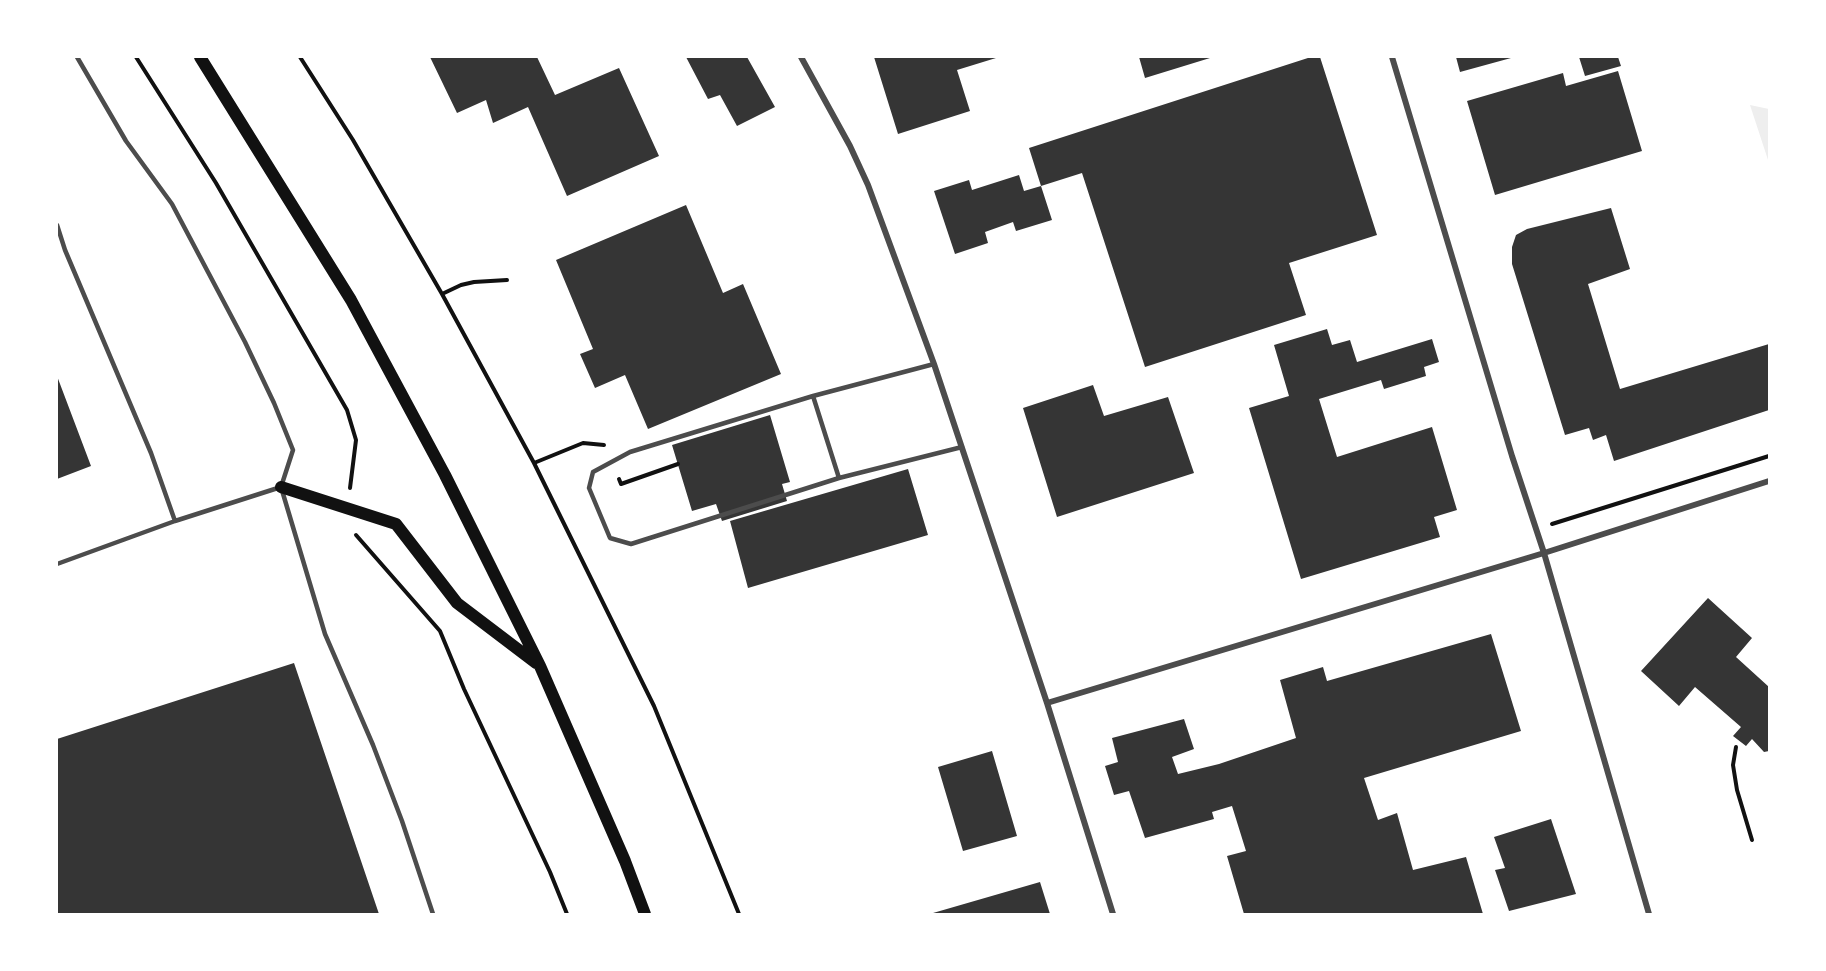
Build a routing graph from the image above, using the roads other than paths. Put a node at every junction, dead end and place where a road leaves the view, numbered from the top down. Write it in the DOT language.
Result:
graph roads {
  1 [pos="77,57"];
  2 [pos="200,57"];
  3 [pos="801,57"];
  4 [pos="1392,57"];
  5 [pos="57,225"];
  6 [pos="934,364"];
  7 [pos="813,396"];
  8 [pos="962,447"];
  9 [pos="839,478"];
  10 [pos="1769,481"];
  11 [pos="281,488"];
  12 [pos="175,521"];
  13 [pos="1544,553"];
  14 [pos="57,564"];
  15 [pos="540,666"];
  16 [pos="1047,703"];
  17 [pos="433,914"];
  18 [pos="645,914"];
  19 [pos="1113,914"];
  20 [pos="1649,914"];
  1 -- 11 [label="lane"];
  2 -- 15 [label="main road"];
  3 -- 6 [label="street"];
  4 -- 13 [label="street"];
  5 -- 12 [label="lane"];
  6 -- 7 [label="lane"];
  6 -- 8 [label="street"];
  7 -- 9 [label="lane"];
  7 -- 9 [label="lane"];
  8 -- 9 [label="lane"];
  8 -- 16 [label="street"];
  10 -- 13 [label="street"];
  11 -- 12 [label="lane"];
  11 -- 15 [label="main road"];
  11 -- 17 [label="lane"];
  12 -- 14 [label="lane"];
  13 -- 16 [label="street"];
  13 -- 20 [label="street"];
  15 -- 18 [label="main road"];
  16 -- 19 [label="street"];
}
